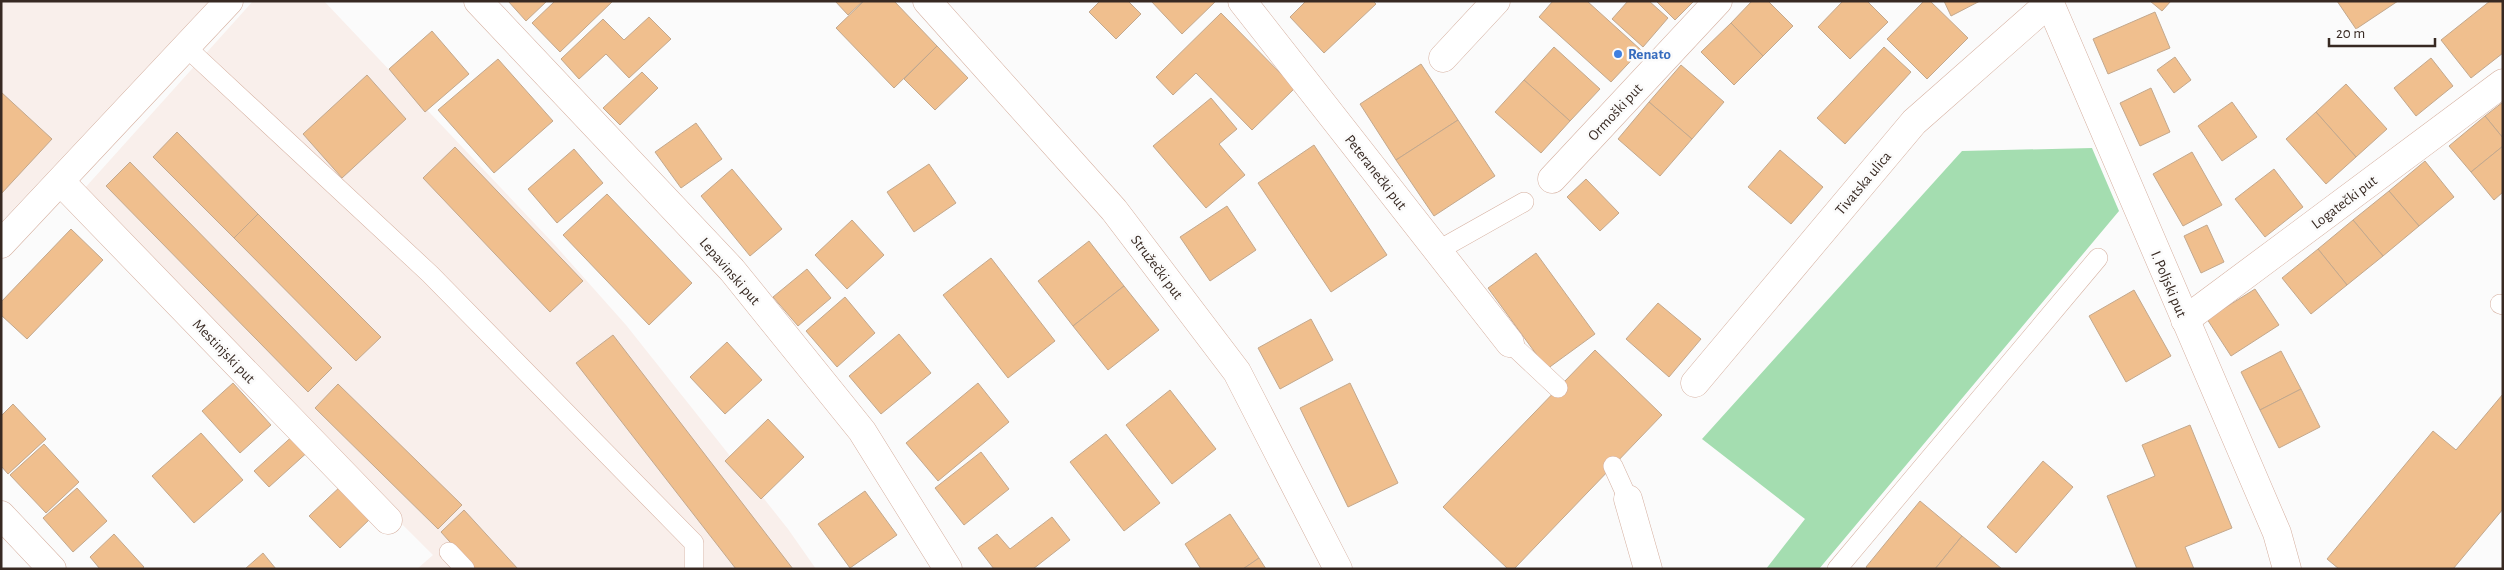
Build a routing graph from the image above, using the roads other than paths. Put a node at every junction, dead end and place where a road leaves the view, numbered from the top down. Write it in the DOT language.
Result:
graph roads {
  1 [pos="229,1"];
  2 [pos="478,1"];
  3 [pos="927,1"];
  4 [pos="1242,1"];
  5 [pos="1496,1"];
  6 [pos="1718,1"];
  7 [pos="2049,2"];
  8 [pos="186,46"];
  9 [pos="1443,58"];
  10 [pos="2503,83"];
  11 [pos="1552,179"];
  12 [pos="61,182"];
  13 [pos="1524,202"];
  14 [pos="1,244"];
  15 [pos="1438,251"];
  16 [pos="2098,258"];
  17 [pos="2185,320"];
  18 [pos="1510,343"];
  19 [pos="1695,383"];
  20 [pos="1558,388"];
  21 [pos="1613,466"];
  22 [pos="1628,499"];
  23 [pos="1,515"];
  24 [pos="388,520"];
  25 [pos="449,552"];
  26 [pos="52,569"];
  27 [pos="465,569"];
  28 [pos="694,569"];
  29 [pos="948,569"];
  30 [pos="1338,569"];
  31 [pos="1648,569"];
  32 [pos="1837,569"];
  33 [pos="2287,569"];
  1 -- 8 [label="street"];
  2 -- 29 [label="street, Lepavinski put"];
  3 -- 30 [label="street, Stružečki put"];
  4 -- 15 [label="street, Peteranečki put"];
  5 -- 9 [label="street"];
  6 -- 11 [label="street, Ormoški put"];
  7 -- 17 [label="street, I. Poljski put"];
  7 -- 19 [label="street, Tivatska ulica"];
  8 -- 12 [label="street"];
  8 -- 28 [label="lane"];
  10 -- 17 [label="street, Logatečki put"];
  12 -- 14 [label="street"];
  12 -- 24 [label="street, Mestinjski put"];
  13 -- 15 [label="lane"];
  15 -- 18 [label="street, Peteranečki put"];
  16 -- 32 [label="lane"];
  17 -- 33 [label="street, I. Poljski put"];
  18 -- 20 [label="lane"];
  21 -- 22 [label="lane"];
  22 -- 31 [label="street"];
  23 -- 26 [label="street"];
  25 -- 27 [label="lane"];
}
